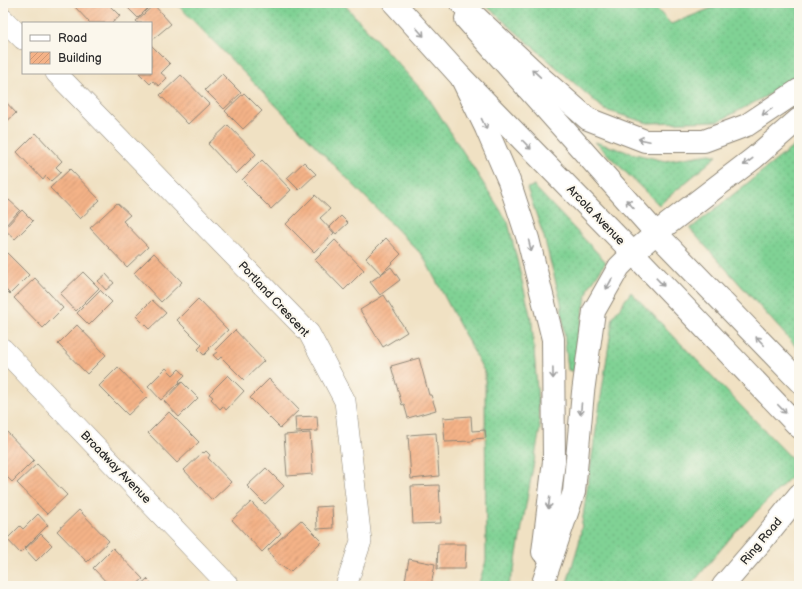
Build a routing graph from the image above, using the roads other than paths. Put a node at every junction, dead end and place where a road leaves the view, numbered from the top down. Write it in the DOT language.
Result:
graph roads {
  1 [pos="394,3"];
  2 [pos="452,3"];
  3 [pos="461,3"];
  4 [pos="3,18"];
  5 [pos="22,38"];
  6 [pos="57,74"];
  7 [pos="461,77"];
  8 [pos="799,90"];
  9 [pos="799,119"];
  10 [pos="656,233"];
  11 [pos="633,253"];
  12 [pos="3,349"];
  13 [pos="793,375"];
  14 [pos="799,427"];
  15 [pos="799,495"];
  16 [pos="229,586"];
  17 [pos="346,586"];
  18 [pos="537,586"];
  19 [pos="542,586"];
  20 [pos="723,586"];
  1 -- 7 [label="main road, Arcola Avenue, one-way"];
  10 -- 2 [label="main road, one-way"];
  8 -- 3 [label="main road, one-way"];
  4 -- 5 [label="street"];
  6 -- 17 [label="street, Portland Crescent"];
  7 -- 11 [label="main road, Arcola Avenue, one-way"];
  7 -- 18 [label="main road, one-way"];
  9 -- 10 [label="main road, one-way"];
  10 -- 11 [label="main road"];
  13 -- 10 [label="main road, one-way"];
  11 -- 14 [label="main road, Arcola Avenue, one-way"];
  11 -- 19 [label="main road, one-way"];
  12 -- 16 [label="street, Broadway Avenue"];
  15 -- 20 [label="main road, Ring Road"];
}
